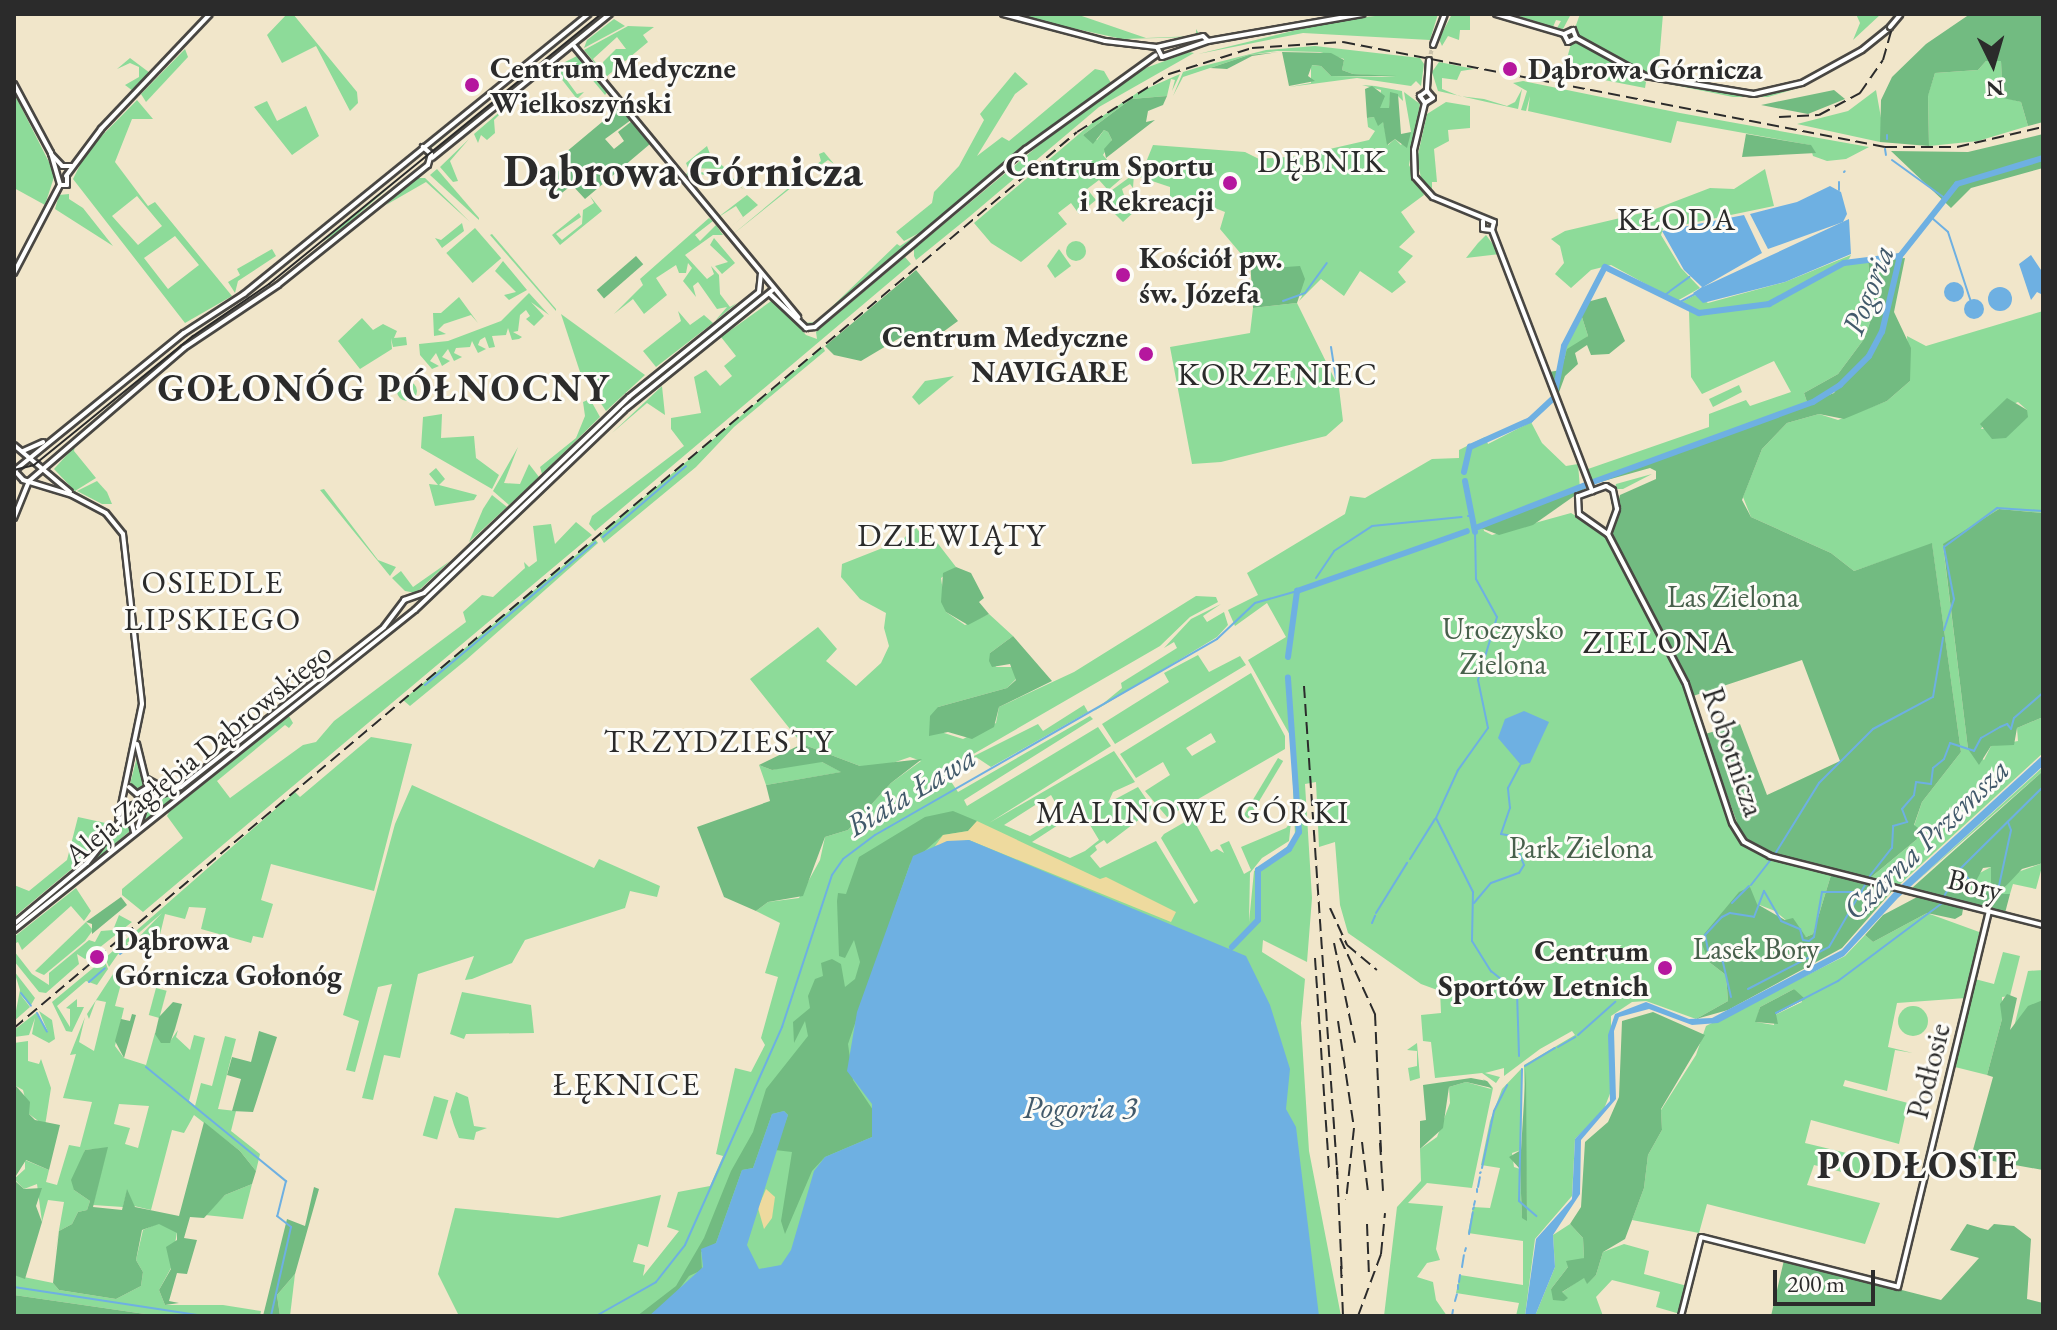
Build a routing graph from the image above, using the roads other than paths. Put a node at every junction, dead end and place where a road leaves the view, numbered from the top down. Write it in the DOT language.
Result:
graph roads {
  1 [pos="210,14"];
  2 [pos="589,14"];
  3 [pos="610,14"];
  4 [pos="1003,14"];
  5 [pos="1363,14"];
  6 [pos="1445,14"];
  7 [pos="1496,14"];
  8 [pos="1900,14"];
  9 [pos="567,33"];
  10 [pos="1564,34"];
  11 [pos="561,37"];
  12 [pos="1576,38"];
  13 [pos="1208,41"];
  14 [pos="575,45"];
  15 [pos="1433,45"];
  16 [pos="1157,47"];
  17 [pos="567,49"];
  18 [pos="1156,55"];
  19 [pos="1429,60"];
  20 [pos="14,84"];
  21 [pos="1427,91"];
  22 [pos="1425,103"];
  23 [pos="423,147"];
  24 [pos="51,153"];
  25 [pos="411,157"];
  26 [pos="432,159"];
  27 [pos="72,166"];
  28 [pos="419,168"];
  29 [pos="59,176"];
  30 [pos="66,176"];
  31 [pos="60,185"];
  32 [pos="1484,221"];
  33 [pos="1492,230"];
  34 [pos="14,273"];
  35 [pos="761,274"];
  36 [pos="770,284"];
  37 [pos="763,287"];
  38 [pos="770,292"];
  39 [pos="190,330"];
  40 [pos="180,339"];
  41 [pos="198,340"];
  42 [pos="187,347"];
  43 [pos="50,440"];
  44 [pos="14,445"];
  45 [pos="19,450"];
  46 [pos="575,453"];
  47 [pos="28,458"];
  48 [pos="52,460"];
  49 [pos="14,470"];
  50 [pos="42,470"];
  51 [pos="51,476"];
  52 [pos="29,481"];
  53 [pos="42,487"];
  54 [pos="1592,491"];
  55 [pos="24,493"];
  56 [pos="75,496"];
  57 [pos="14,518"];
  58 [pos="1609,521"];
  59 [pos="1599,525"];
  60 [pos="1608,534"];
  61 [pos="473,551"];
  62 [pos="412,598"];
  63 [pos="401,606"];
  64 [pos="417,607"];
  65 [pos="409,613"];
  66 [pos="138,738"];
  67 [pos="147,779"];
  68 [pos="128,785"];
  69 [pos="149,786"];
  70 [pos="181,787"];
  71 [pos="149,799"];
  72 [pos="118,818"];
  73 [pos="135,830"];
  74 [pos="1849,876"];
  75 [pos="1989,911"];
  76 [pos="14,924"];
  77 [pos="2043,925"];
  78 [pos="14,930"];
  79 [pos="1681,1316"];
  1 -- 27 [label="street"];
  2 -- 9 [label="street"];
  3 -- 14 [label="street"];
  4 -- 16 [label="street"];
  5 -- 13 [label="street"];
  6 -- 15 [label="street"];
  7 -- 10 [label="street"];
  8 -- 12 [label="street, bridge"];
  9 -- 11 [label="street"];
  9 -- 14 [label="street"];
  10 -- 12 [label="street"];
  10 -- 12 [label="street"];
  11 -- 17 [label="street"];
  11 -- 23 [label="street"];
  13 -- 16 [label="street"];
  13 -- 18 [label="street"];
  14 -- 17 [label="street"];
  14 -- 35 [label="street"];
  16 -- 18 [label="street"];
  17 -- 26 [label="street"];
  18 -- 38 [label="street"];
  19 -- 21 [label="street"];
  20 -- 24 [label="street"];
  21 -- 22 [label="street"];
  21 -- 22 [label="street"];
  22 -- 32 [label="street"];
  23 -- 25 [label="street"];
  23 -- 26 [label="street"];
  24 -- 27 [label="street"];
  24 -- 29 [label="street"];
  25 -- 28 [label="street"];
  25 -- 39 [label="street"];
  26 -- 28 [label="street"];
  27 -- 30 [label="street"];
  28 -- 41 [label="street"];
  29 -- 30 [label="street"];
  29 -- 31 [label="street"];
  30 -- 31 [label="street"];
  31 -- 34 [label="street"];
  32 -- 33 [label="street"];
  32 -- 33 [label="street"];
  33 -- 54 [label="street"];
  35 -- 36 [label="street"];
  35 -- 37 [label="street"];
  36 -- 37 [label="street"];
  36 -- 38 [label="street"];
  37 -- 38 [label="street"];
  37 -- 46 [label="street"];
  38 -- 46 [label="street"];
  39 -- 40 [label="street"];
  39 -- 41 [label="street"];
  40 -- 42 [label="street"];
  40 -- 43 [label="street"];
  41 -- 42 [label="street"];
  42 -- 48 [label="street"];
  43 -- 45 [label="street"];
  43 -- 47 [label="street"];
  44 -- 45 [label="street"];
  45 -- 47 [label="street"];
  46 -- 61 [label="street"];
  47 -- 49 [label="street"];
  47 -- 50 [label="street"];
  48 -- 50 [label="street"];
  48 -- 51 [label="street"];
  49 -- 52 [label="street"];
  50 -- 51 [label="street"];
  50 -- 52 [label="street"];
  51 -- 56 [label="street"];
  52 -- 53 [label="street"];
  52 -- 55 [label="street"];
  53 -- 55 [label="street"];
  53 -- 56 [label="street"];
  54 -- 58 [label="street"];
  54 -- 59 [label="street, Robotnicza"];
  55 -- 57 [label="street"];
  56 -- 66 [label="street"];
  58 -- 59 [label="street"];
  58 -- 60 [label="street"];
  59 -- 60 [label="street, Robotnicza"];
  60 -- 74 [label="street, Robotnicza"];
  61 -- 62 [label="street"];
  61 -- 64 [label="street"];
  62 -- 63 [label="street, Aleja Zagłębia Dąbrowskiego"];
  62 -- 64 [label="street"];
  63 -- 65 [label="street"];
  63 -- 70 [label="street, Aleja Zagłębia Dąbrowskiego"];
  64 -- 65 [label="street, Aleja Zagłębia Dąbrowskiego"];
  65 -- 73 [label="street, Aleja Zagłębia Dąbrowskiego"];
  66 -- 67 [label="street"];
  66 -- 68 [label="street"];
  67 -- 69 [label="street"];
  67 -- 70 [label="street"];
  68 -- 69 [label="street"];
  68 -- 72 [label="street"];
  69 -- 71 [label="street"];
  70 -- 71 [label="street, Aleja Zagłębia Dąbrowskiego"];
  71 -- 72 [label="street, Aleja Zagłębia Dąbrowskiego"];
  71 -- 73 [label="street"];
  72 -- 73 [label="street"];
  72 -- 76 [label="street, Aleja Zagłębia Dąbrowskiego"];
  73 -- 78 [label="street, Aleja Zagłębia Dąbrowskiego"];
  74 -- 75 [label="street, Bory"];
  75 -- 77 [label="street, Bory"];
  75 -- 79 [label="street, Podłosie"];
}
